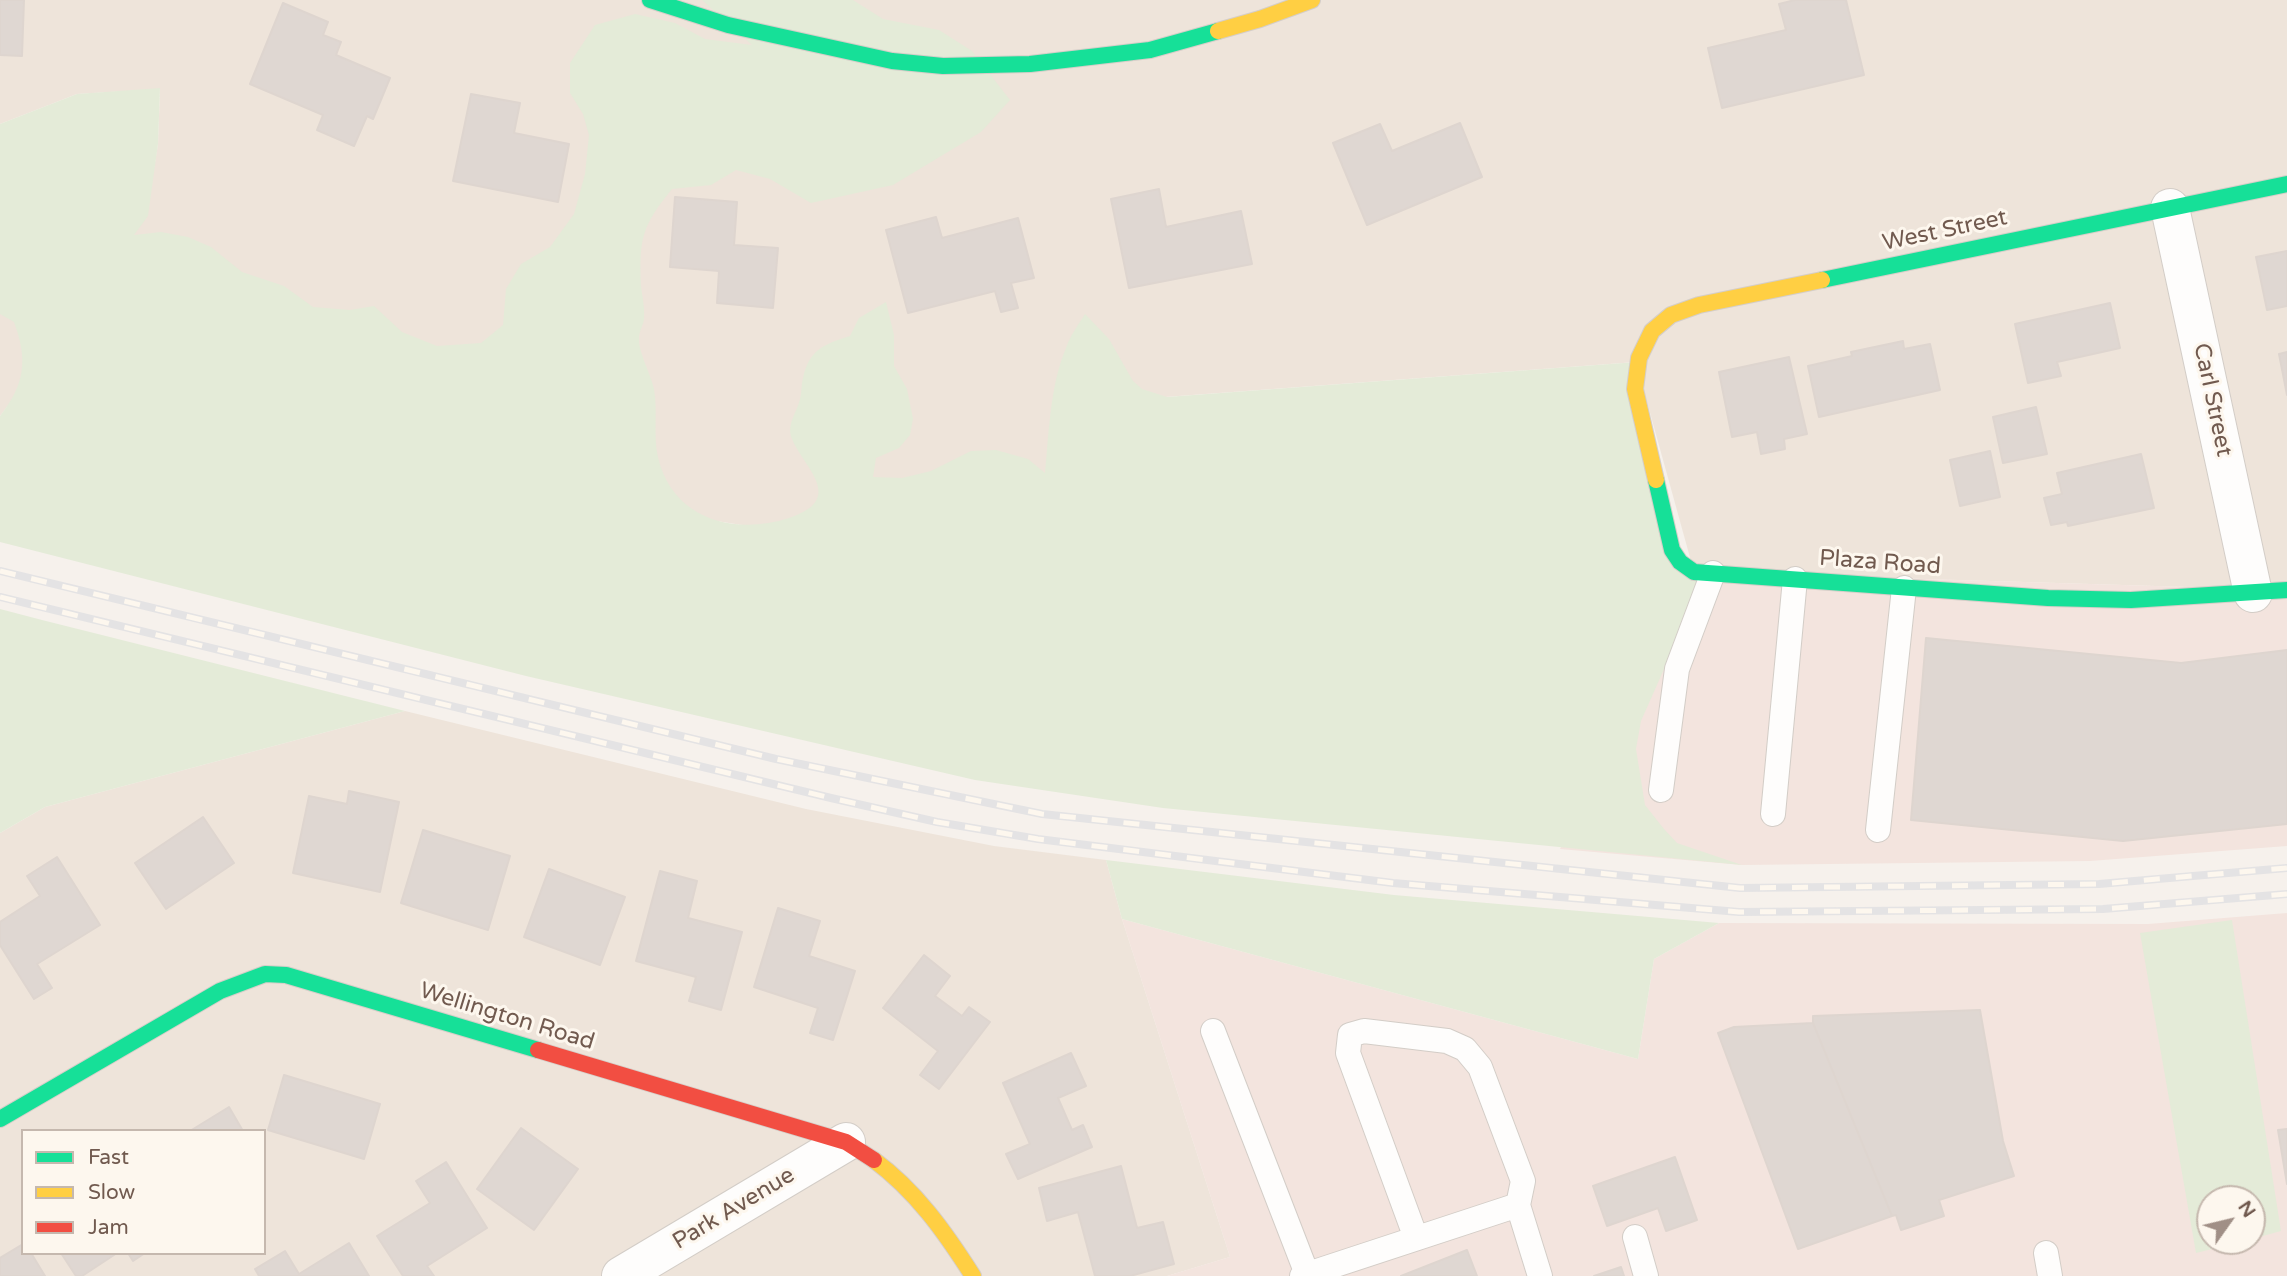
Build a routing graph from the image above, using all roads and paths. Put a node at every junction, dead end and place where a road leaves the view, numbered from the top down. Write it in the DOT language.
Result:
graph roads {
  1 [pos="650,0"];
  2 [pos="1312,0"];
  3 [pos="2287,184"];
  4 [pos="2170,208"];
  5 [pos="1637,362"];
  6 [pos="1713,573"];
  7 [pos="1795,579"];
  8 [pos="1904,588"];
  9 [pos="2270,591"];
  10 [pos="1661,790"];
  11 [pos="1773,814"];
  12 [pos="1878,830"];
  13 [pos="1213,1031"];
  14 [pos="0,1119"];
  15 [pos="846,1142"];
  16 [pos="1518,1205"];
  17 [pos="1635,1237"];
  18 [pos="1416,1238"];
  19 [pos="1315,1274"];
  20 [pos="621,1276"];
  21 [pos="973,1276"];
  22 [pos="1540,1276"];
  23 [pos="1646,1276"];
  1 -- 2 [label="street"];
  3 -- 4 [label="street, West Street"];
  4 -- 5 [label="street, West Street"];
  4 -- 9 [label="street, Carl Street"];
  5 -- 6 [label="street, Plaza Road"];
  6 -- 7 [label="street, Plaza Road"];
  6 -- 10 [label="lane"];
  7 -- 8 [label="street, Plaza Road"];
  7 -- 11 [label="lane"];
  8 -- 9 [label="street, Plaza Road"];
  8 -- 12 [label="lane"];
  13 -- 19 [label="lane"];
  14 -- 15 [label="street, Wellington Road"];
  15 -- 20 [label="street, Park Avenue"];
  15 -- 21 [label="street, Wellington Road"];
  16 -- 18 [label="lane"];
  16 -- 18 [label="lane"];
  16 -- 22 [label="lane"];
  17 -- 23 [label="lane"];
  18 -- 19 [label="lane"];
}
